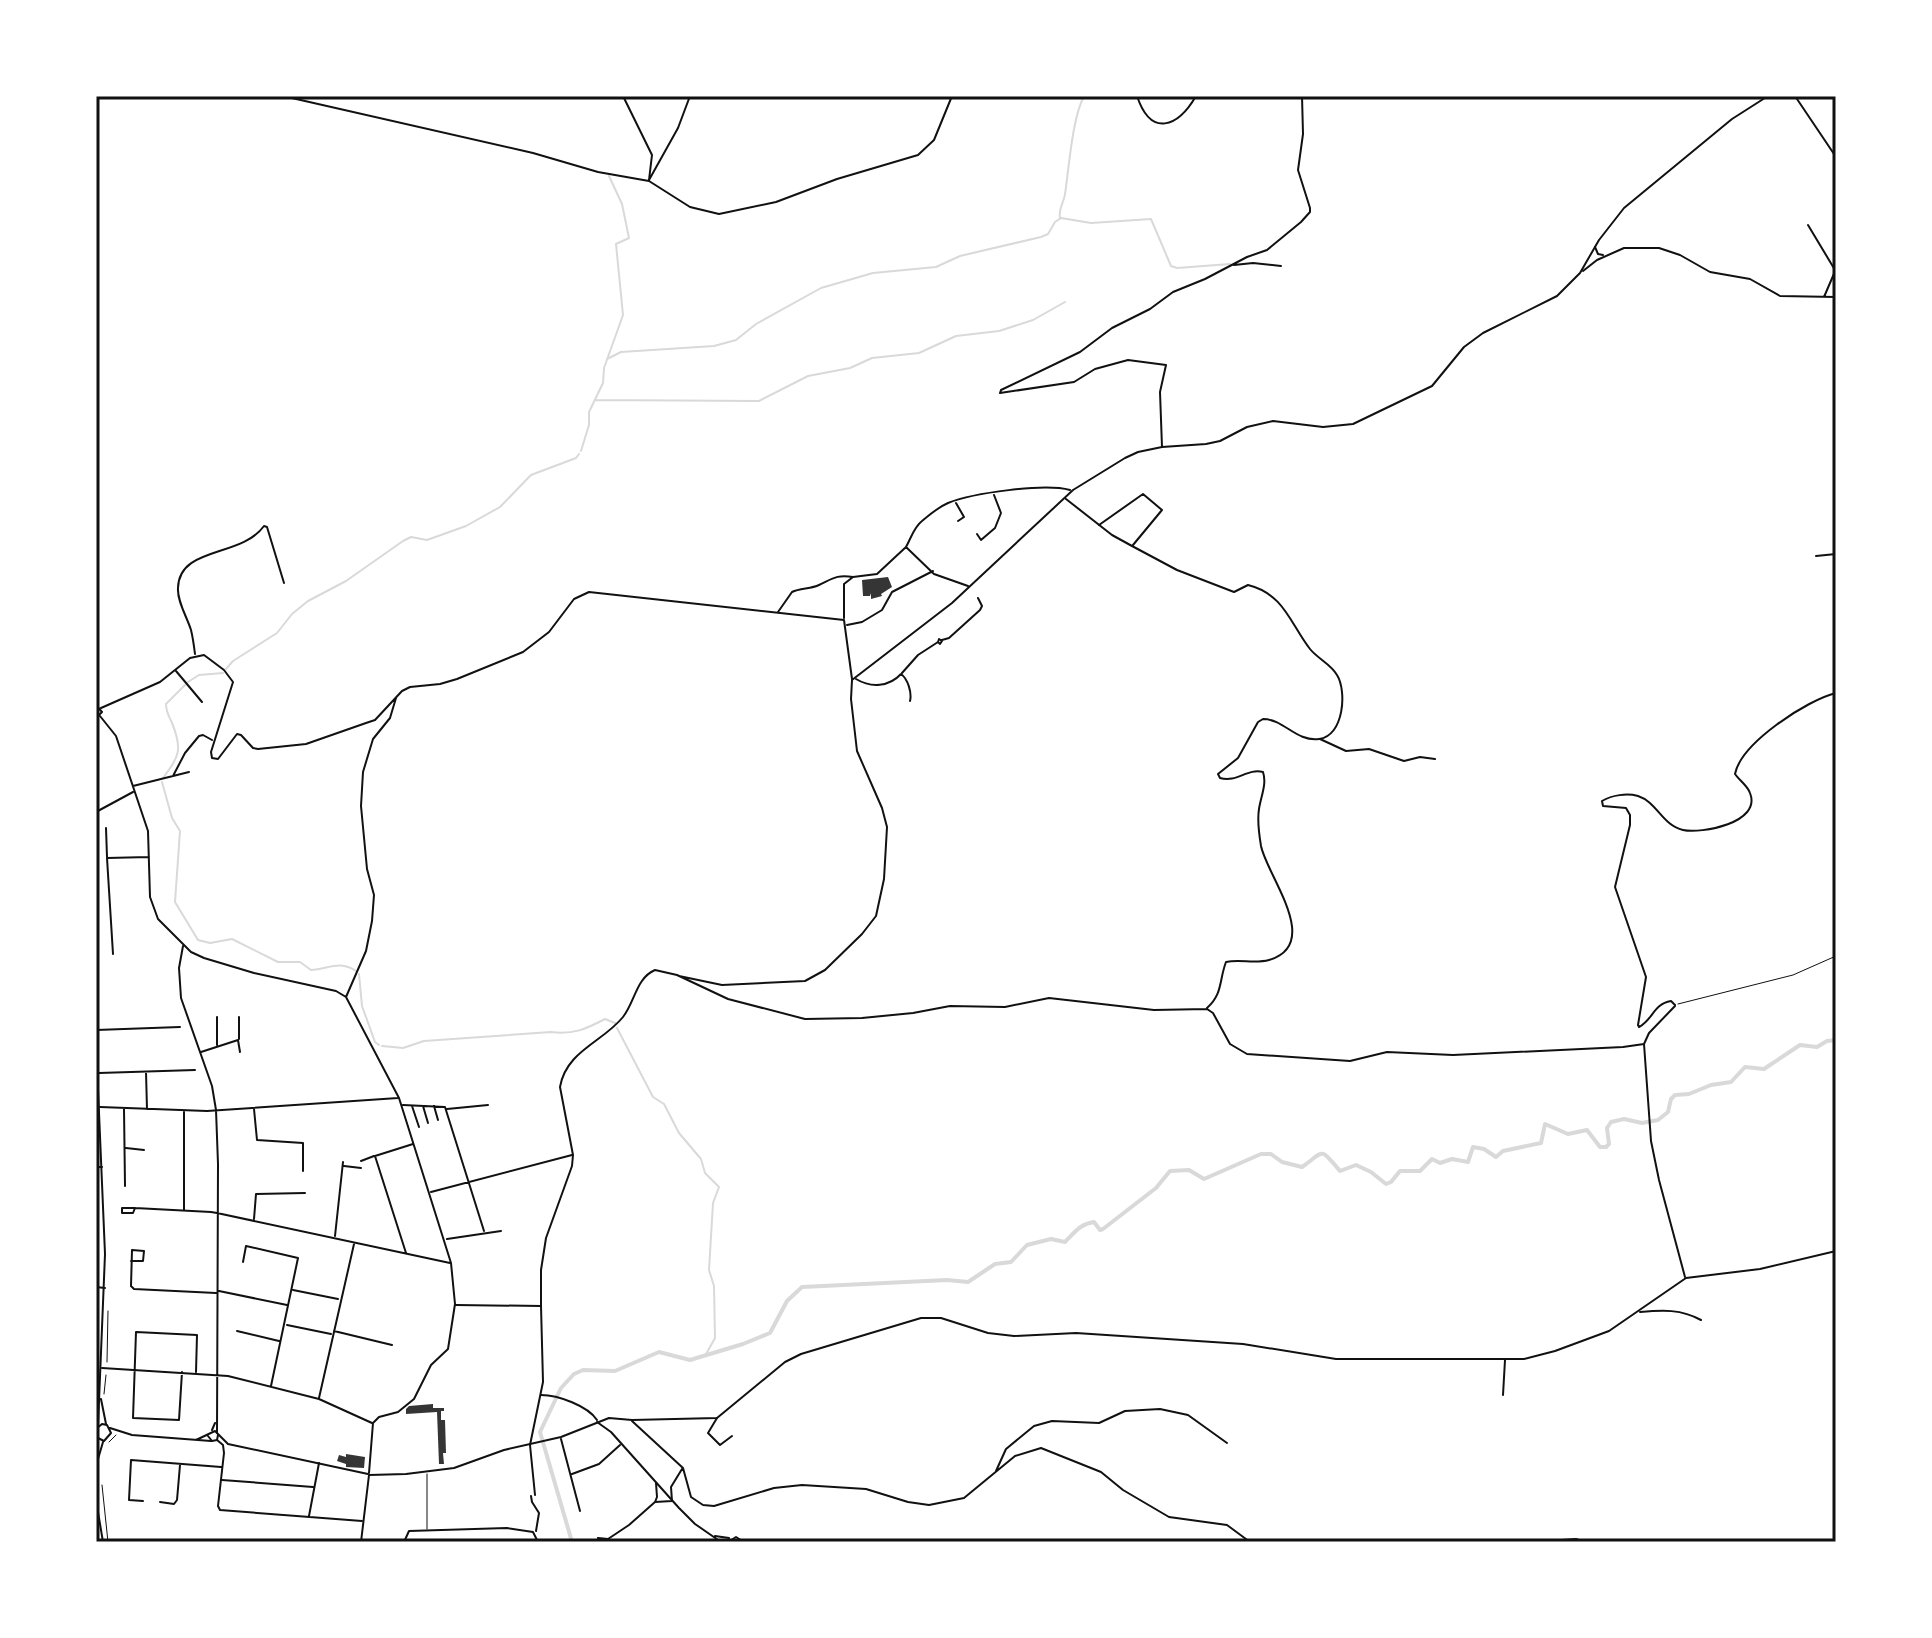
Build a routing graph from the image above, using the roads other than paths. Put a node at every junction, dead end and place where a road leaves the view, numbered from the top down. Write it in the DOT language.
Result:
graph roads {
  1 [pos="283,96"];
  2 [pos="623,96"];
  3 [pos="690,96"];
  4 [pos="952,96"];
  5 [pos="1137,96"];
  6 [pos="1196,96"];
  7 [pos="1302,96"];
  8 [pos="1768,96"];
  9 [pos="1795,96"];
  10 [pos="1836,157"];
  11 [pos="649,181"];
  12 [pos="1808,225"];
  13 [pos="1596,246"];
  14 [pos="1606,255"];
  15 [pos="1229,266"];
  16 [pos="1281,266"];
  17 [pos="1835,270"];
  18 [pos="1580,273"];
  19 [pos="1824,297"];
  20 [pos="1836,297"];
  21 [pos="1162,447"];
  22 [pos="1073,490"];
  23 [pos="994,493"];
  24 [pos="1065,498"];
  25 [pos="955,502"];
  26 [pos="958,521"];
  27 [pos="1099,525"];
  28 [pos="977,534"];
  29 [pos="1132,546"];
  30 [pos="906,547"];
  31 [pos="1836,554"];
  32 [pos="1816,556"];
  33 [pos="933,572"];
  34 [pos="853,577"];
  35 [pos="284,583"];
  36 [pos="969,586"];
  37 [pos="978,598"];
  38 [pos="777,613"];
  39 [pos="844,620"];
  40 [pos="846,625"];
  41 [pos="195,656"];
  42 [pos="176,670"];
  43 [pos="901,674"];
  44 [pos="854,680"];
  45 [pos="1836,693"];
  46 [pos="396,696"];
  47 [pos="910,701"];
  48 [pos="202,702"];
  49 [pos="96,705"];
  50 [pos="101,708"];
  51 [pos="98,717"];
  52 [pos="1319,739"];
  53 [pos="214,742"];
  54 [pos="1435,759"];
  55 [pos="189,772"];
  56 [pos="173,776"];
  57 [pos="132,786"];
  58 [pos="133,792"];
  59 [pos="96,812"];
  60 [pos="106,828"];
  61 [pos="151,857"];
  62 [pos="107,858"];
  63 [pos="183,945"];
  64 [pos="113,954"];
  65 [pos="679,976"];
  66 [pos="346,997"];
  67 [pos="1207,1009"];
  68 [pos="217,1017"];
  69 [pos="239,1017"];
  70 [pos="180,1027"];
  71 [pos="96,1030"];
  72 [pos="239,1040"];
  73 [pos="96,1042"];
  74 [pos="1644,1044"];
  75 [pos="217,1047"];
  76 [pos="200,1052"];
  77 [pos="240,1052"];
  78 [pos="195,1070"];
  79 [pos="146,1071"];
  80 [pos="98,1073"];
  81 [pos="399,1098"];
  82 [pos="401,1105"];
  83 [pos="412,1105"];
  84 [pos="423,1105"];
  85 [pos="434,1105"];
  86 [pos="488,1105"];
  87 [pos="100,1107"];
  88 [pos="254,1107"];
  89 [pos="124,1108"];
  90 [pos="147,1109"];
  91 [pos="445,1109"];
  92 [pos="184,1110"];
  93 [pos="216,1110"];
  94 [pos="438,1120"];
  95 [pos="428,1123"];
  96 [pos="419,1127"];
  97 [pos="415,1144"];
  98 [pos="125,1148"];
  99 [pos="144,1150"];
  100 [pos="573,1155"];
  101 [pos="375,1156"];
  102 [pos="361,1161"];
  103 [pos="96,1167"];
  104 [pos="102,1167"];
  105 [pos="361,1168"];
  106 [pos="303,1171"];
  107 [pos="468,1182"];
  108 [pos="125,1186"];
  109 [pos="430,1192"];
  110 [pos="305,1193"];
  111 [pos="135,1208"];
  112 [pos="184,1211"];
  113 [pos="217,1213"];
  114 [pos="254,1221"];
  115 [pos="484,1231"];
  116 [pos="501,1231"];
  117 [pos="335,1238"];
  118 [pos="445,1240"];
  119 [pos="355,1242"];
  120 [pos="1836,1251"];
  121 [pos="406,1254"];
  122 [pos="131,1261"];
  123 [pos="243,1262"];
  124 [pos="451,1263"];
  125 [pos="1686,1278"];
  126 [pos="96,1287"];
  127 [pos="105,1288"];
  128 [pos="292,1290"];
  129 [pos="218,1292"];
  130 [pos="340,1300"];
  131 [pos="455,1304"];
  132 [pos="288,1305"];
  133 [pos="541,1306"];
  134 [pos="1640,1312"];
  135 [pos="1701,1320"];
  136 [pos="284,1324"];
  137 [pos="237,1331"];
  138 [pos="333,1333"];
  139 [pos="280,1341"];
  140 [pos="392,1345"];
  141 [pos="1505,1359"];
  142 [pos="101,1368"];
  143 [pos="134,1369"];
  144 [pos="182,1372"];
  145 [pos="196,1373"];
  146 [pos="217,1374"];
  147 [pos="271,1387"];
  148 [pos="99,1393"];
  149 [pos="541,1395"];
  150 [pos="1503,1395"];
  151 [pos="319,1399"];
  152 [pos="216,1418"];
  153 [pos="717,1418"];
  154 [pos="632,1420"];
  155 [pos="597,1422"];
  156 [pos="373,1423"];
  157 [pos="107,1425"];
  158 [pos="96,1428"];
  159 [pos="110,1428"];
  160 [pos="212,1430"];
  161 [pos="218,1433"];
  162 [pos="124,1434"];
  163 [pos="208,1435"];
  164 [pos="110,1436"];
  165 [pos="732,1436"];
  166 [pos="96,1437"];
  167 [pos="561,1437"];
  168 [pos="196,1440"];
  169 [pos="217,1440"];
  170 [pos="104,1441"];
  171 [pos="211,1441"];
  172 [pos="1227,1443"];
  173 [pos="621,1444"];
  174 [pos="530,1445"];
  175 [pos="319,1463"];
  176 [pos="180,1464"];
  177 [pos="222,1467"];
  178 [pos="97,1468"];
  179 [pos="683,1468"];
  180 [pos="427,1472"];
  181 [pos="996,1472"];
  182 [pos="570,1474"];
  183 [pos="369,1475"];
  184 [pos="221,1480"];
  185 [pos="656,1483"];
  186 [pos="313,1487"];
  187 [pos="666,1493"];
  188 [pos="657,1497"];
  189 [pos="662,1500"];
  190 [pos="143,1501"];
  191 [pos="672,1501"];
  192 [pos="160,1502"];
  193 [pos="655,1502"];
  194 [pos="580,1511"];
  195 [pos="309,1517"];
  196 [pos="363,1521"];
  197 [pos="427,1530"];
  198 [pos="101,1532"];
  199 [pos="96,1533"];
  200 [pos="535,1533"];
  201 [pos="714,1536"];
  202 [pos="732,1538"];
  203 [pos="608,1540"];
  204 [pos="745,1541"];
  205 [pos="103,1542"];
  206 [pos="361,1542"];
  207 [pos="404,1542"];
  208 [pos="538,1542"];
  209 [pos="600,1542"];
  210 [pos="721,1542"];
  211 [pos="728,1542"];
  212 [pos="1250,1542"];
  213 [pos="1531,1542"];
  214 [pos="1585,1542"];
  1 -- 11 [label="street"];
  2 -- 11 [label="street"];
  3 -- 11 [label="street"];
  4 -- 11 [label="street"];
  5 -- 6 [label="street"];
  7 -- 15 [label="street"];
  8 -- 13 [label="street"];
  9 -- 10 [label="street"];
  12 -- 17 [label="street"];
  13 -- 14 [label="street"];
  13 -- 18 [label="street"];
  14 -- 18 [label="street"];
  14 -- 19 [label="street"];
  15 -- 16 [label="street"];
  15 -- 21 [label="street"];
  17 -- 19 [label="street"];
  18 -- 21 [label="street"];
  19 -- 20 [label="street"];
  21 -- 22 [label="street"];
  22 -- 23 [label="street"];
  22 -- 24 [label="street"];
  23 -- 25 [label="street"];
  23 -- 28 [label="street"];
  24 -- 27 [label="street"];
  24 -- 36 [label="street"];
  25 -- 26 [label="street"];
  25 -- 30 [label="street"];
  27 -- 29 [label="street"];
  27 -- 29 [label="street"];
  29 -- 52 [label="street"];
  30 -- 33 [label="street"];
  30 -- 34 [label="street"];
  31 -- 32 [label="street"];
  33 -- 36 [label="street"];
  33 -- 40 [label="street"];
  34 -- 38 [label="street"];
  34 -- 39 [label="street"];
  35 -- 41 [label="street"];
  36 -- 44 [label="street"];
  37 -- 43 [label="street"];
  38 -- 39 [label="street"];
  38 -- 46 [label="street"];
  39 -- 40 [label="street"];
  40 -- 44 [label="street"];
  41 -- 42 [label="street"];
  41 -- 53 [label="street"];
  42 -- 48 [label="street"];
  42 -- 50 [label="street"];
  43 -- 44 [label="street"];
  43 -- 47 [label="street"];
  44 -- 65 [label="street"];
  45 -- 74 [label="street"];
  46 -- 53 [label="street"];
  46 -- 66 [label="street"];
  49 -- 50 [label="street"];
  50 -- 51 [label="street"];
  51 -- 57 [label="street"];
  52 -- 54 [label="street"];
  52 -- 67 [label="street"];
  53 -- 56 [label="street"];
  55 -- 56 [label="street"];
  56 -- 57 [label="street"];
  57 -- 58 [label="street"];
  58 -- 59 [label="street"];
  58 -- 61 [label="street"];
  60 -- 62 [label="street"];
  61 -- 62 [label="street"];
  61 -- 63 [label="street"];
  62 -- 64 [label="street"];
  63 -- 66 [label="street"];
  63 -- 76 [label="street"];
  65 -- 67 [label="street"];
  65 -- 100 [label="street"];
  66 -- 81 [label="street"];
  67 -- 74 [label="street"];
  68 -- 75 [label="street"];
  69 -- 72 [label="street"];
  70 -- 71 [label="street"];
  72 -- 75 [label="street"];
  72 -- 77 [label="street"];
  73 -- 80 [label="street"];
  74 -- 125 [label="street"];
  75 -- 76 [label="street"];
  76 -- 93 [label="street"];
  78 -- 79 [label="street"];
  79 -- 80 [label="street"];
  79 -- 90 [label="street"];
  80 -- 87 [label="street"];
  81 -- 82 [label="street"];
  81 -- 88 [label="street"];
  82 -- 83 [label="street"];
  82 -- 97 [label="street"];
  83 -- 84 [label="street"];
  83 -- 96 [label="street"];
  84 -- 85 [label="street"];
  84 -- 95 [label="street"];
  85 -- 91 [label="street"];
  85 -- 94 [label="street"];
  86 -- 91 [label="street"];
  87 -- 89 [label="street"];
  87 -- 104 [label="street"];
  88 -- 93 [label="street"];
  88 -- 106 [label="street"];
  89 -- 90 [label="street"];
  89 -- 98 [label="street"];
  90 -- 92 [label="street"];
  91 -- 107 [label="street"];
  92 -- 93 [label="street"];
  92 -- 112 [label="street"];
  93 -- 113 [label="street"];
  97 -- 101 [label="street"];
  97 -- 109 [label="street"];
  98 -- 99 [label="street"];
  98 -- 108 [label="street"];
  100 -- 107 [label="street"];
  100 -- 133 [label="street"];
  101 -- 102 [label="street"];
  101 -- 121 [label="street"];
  103 -- 104 [label="street"];
  104 -- 127 [label="street"];
  105 -- 117 [label="street"];
  107 -- 109 [label="street"];
  107 -- 115 [label="street"];
  109 -- 118 [label="street"];
  110 -- 114 [label="street"];
  111 -- 112 [label="street"];
  112 -- 113 [label="street"];
  113 -- 114 [label="street"];
  113 -- 129 [label="street"];
  114 -- 117 [label="street"];
  115 -- 116 [label="street"];
  115 -- 118 [label="street"];
  117 -- 119 [label="street"];
  118 -- 124 [label="street"];
  119 -- 121 [label="street"];
  119 -- 130 [label="street"];
  120 -- 125 [label="street"];
  121 -- 124 [label="street"];
  122 -- 129 [label="street"];
  123 -- 128 [label="street"];
  124 -- 131 [label="street"];
  125 -- 134 [label="street"];
  126 -- 127 [label="street"];
  127 -- 142 [label="street"];
  128 -- 130 [label="street"];
  128 -- 132 [label="street"];
  129 -- 132 [label="street"];
  129 -- 146 [label="street"];
  130 -- 138 [label="street"];
  131 -- 133 [label="street"];
  131 -- 156 [label="street"];
  132 -- 136 [label="street"];
  133 -- 149 [label="street"];
  134 -- 135 [label="street"];
  134 -- 141 [label="street"];
  136 -- 138 [label="street"];
  136 -- 139 [label="street"];
  137 -- 139 [label="street"];
  138 -- 140 [label="street"];
  138 -- 151 [label="street"];
  139 -- 147 [label="street"];
  141 -- 150 [label="street"];
  141 -- 153 [label="street"];
  142 -- 143 [label="street"];
  142 -- 148 [label="street"];
  143 -- 144 [label="street"];
  143 -- 144 [label="street"];
  143 -- 145 [label="street"];
  144 -- 145 [label="street"];
  145 -- 146 [label="street"];
  146 -- 147 [label="street"];
  146 -- 152 [label="street"];
  147 -- 151 [label="street"];
  148 -- 157 [label="street"];
  148 -- 158 [label="street"];
  149 -- 155 [label="street"];
  149 -- 174 [label="street"];
  151 -- 156 [label="street"];
  152 -- 160 [label="street"];
  152 -- 161 [label="street"];
  153 -- 154 [label="street"];
  153 -- 165 [label="street"];
  154 -- 155 [label="street"];
  154 -- 179 [label="street"];
  155 -- 167 [label="street"];
  155 -- 173 [label="street"];
  156 -- 183 [label="street"];
  157 -- 158 [label="street"];
  157 -- 159 [label="street"];
  159 -- 162 [label="street"];
  159 -- 164 [label="street"];
  160 -- 161 [label="street"];
  160 -- 163 [label="street"];
  161 -- 169 [label="street"];
  161 -- 175 [label="street"];
  162 -- 164 [label="street"];
  162 -- 168 [label="street"];
  163 -- 168 [label="street"];
  163 -- 171 [label="street"];
  164 -- 170 [label="street"];
  166 -- 170 [label="street"];
  166 -- 178 [label="street"];
  167 -- 174 [label="street"];
  167 -- 182 [label="street"];
  168 -- 171 [label="street"];
  169 -- 171 [label="street"];
  169 -- 177 [label="street"];
  170 -- 178 [label="street"];
  172 -- 181 [label="street"];
  173 -- 182 [label="street"];
  173 -- 185 [label="street"];
  174 -- 180 [label="street"];
  174 -- 200 [label="street"];
  175 -- 183 [label="street"];
  175 -- 186 [label="street"];
  176 -- 177 [label="street"];
  176 -- 190 [label="street"];
  176 -- 192 [label="street"];
  177 -- 184 [label="street"];
  178 -- 198 [label="street"];
  179 -- 181 [label="street"];
  179 -- 191 [label="street"];
  180 -- 183 [label="street"];
  180 -- 197 [label="street"];
  181 -- 212 [label="street"];
  182 -- 194 [label="street"];
  183 -- 196 [label="street"];
  184 -- 186 [label="street"];
  184 -- 195 [label="street"];
  185 -- 187 [label="street"];
  185 -- 188 [label="street"];
  186 -- 195 [label="street"];
  187 -- 188 [label="street"];
  187 -- 189 [label="street"];
  187 -- 191 [label="street"];
  188 -- 193 [label="street"];
  189 -- 191 [label="street"];
  189 -- 193 [label="street"];
  191 -- 201 [label="street"];
  193 -- 203 [label="street"];
  195 -- 196 [label="street"];
  196 -- 206 [label="street"];
  197 -- 200 [label="street"];
  197 -- 207 [label="street"];
  198 -- 199 [label="street"];
  198 -- 205 [label="street"];
  200 -- 208 [label="street"];
  201 -- 202 [label="street"];
  201 -- 210 [label="street"];
  202 -- 204 [label="street"];
  202 -- 211 [label="street"];
  203 -- 209 [label="street"];
  213 -- 214 [label="street"];
}
